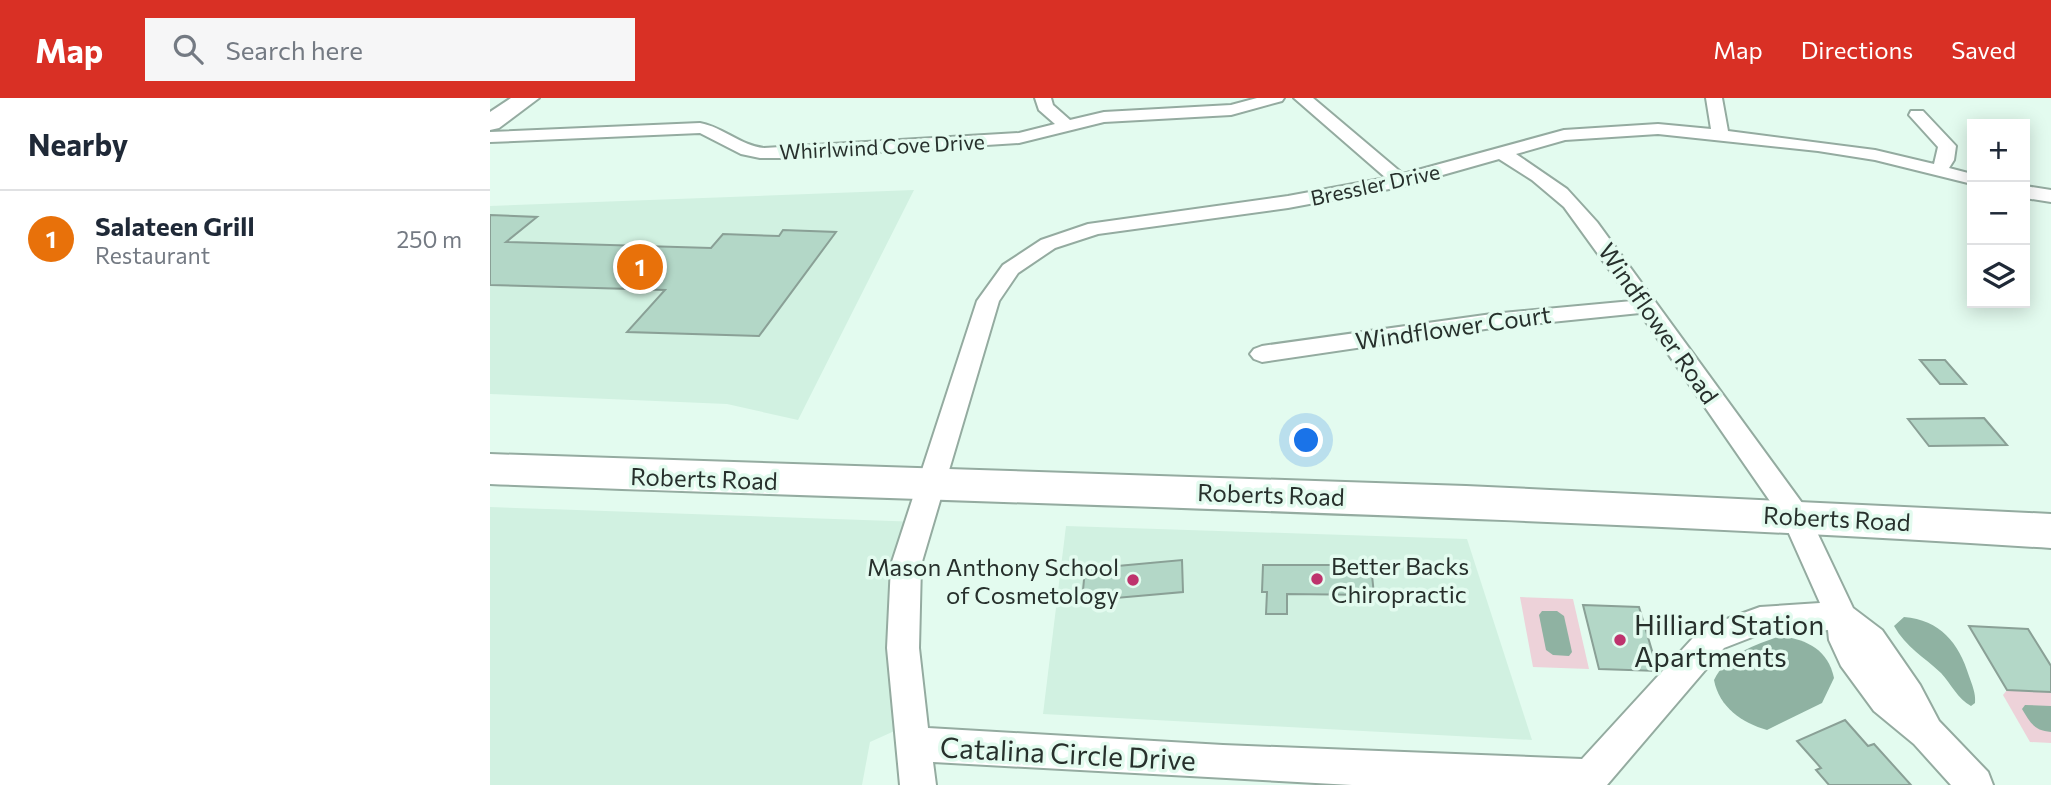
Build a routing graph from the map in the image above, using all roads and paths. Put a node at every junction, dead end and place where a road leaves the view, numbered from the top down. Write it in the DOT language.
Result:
graph roads {
  1 [pos="527,98"];
  2 [pos="1043,98"];
  3 [pos="1276,98"];
  4 [pos="1302,98"];
  5 [pos="1714,98"];
  6 [pos="1917,115"];
  7 [pos="490,123"];
  8 [pos="1067,126"];
  9 [pos="1720,134"];
  10 [pos="490,137"];
  11 [pos="1502,153"];
  12 [pos="1939,170"];
  13 [pos="1967,178"];
  14 [pos="1400,181"];
  15 [pos="2030,193"];
  16 [pos="2051,196"];
  17 [pos="1646,306"];
  18 [pos="1262,354"];
  19 [pos="490,469"];
  20 [pos="931,484"];
  21 [pos="1795,515"];
  22 [pos="2051,531"];
  23 [pos="1842,617"];
  24 [pos="1926,732"];
  25 [pos="913,744"];
  26 [pos="1224,773"];
  27 [pos="1536,780"];
  28 [pos="918,785"];
  29 [pos="1975,785"];
  1 -- 7 [label="main road"];
  2 -- 8 [label="street"];
  3 -- 8 [label="street, Whirlwind Cove Drive"];
  4 -- 14 [label="street"];
  5 -- 9 [label="street"];
  6 -- 12 [label="street"];
  8 -- 10 [label="street, Whirlwind Cove Drive"];
  9 -- 11 [label="street, Bressler Drive"];
  9 -- 12 [label="street, Bressler Drive"];
  11 -- 14 [label="street, Bressler Drive"];
  11 -- 17 [label="street, Windflower Road"];
  12 -- 13 [label="street, Bressler Drive"];
  14 -- 20 [label="street, Bressler Drive"];
  15 -- 16 [label="street"];
  17 -- 18 [label="street, Windflower Court"];
  17 -- 21 [label="street, Windflower Road"];
  19 -- 20 [label="main road, Roberts Road"];
  20 -- 21 [label="main road, Roberts Road"];
  20 -- 25 [label="street, Bressler Drive"];
  21 -- 22 [label="main road, Roberts Road"];
  21 -- 23 [label="street"];
  23 -- 24 [label="street"];
  23 -- 27 [label="street, Catalina Circle Drive"];
  24 -- 29 [label="street"];
  25 -- 26 [label="street, Catalina Circle Drive"];
  25 -- 28 [label="street, Bressler Drive"];
  26 -- 27 [label="street, Catalina Circle Drive"];
}
